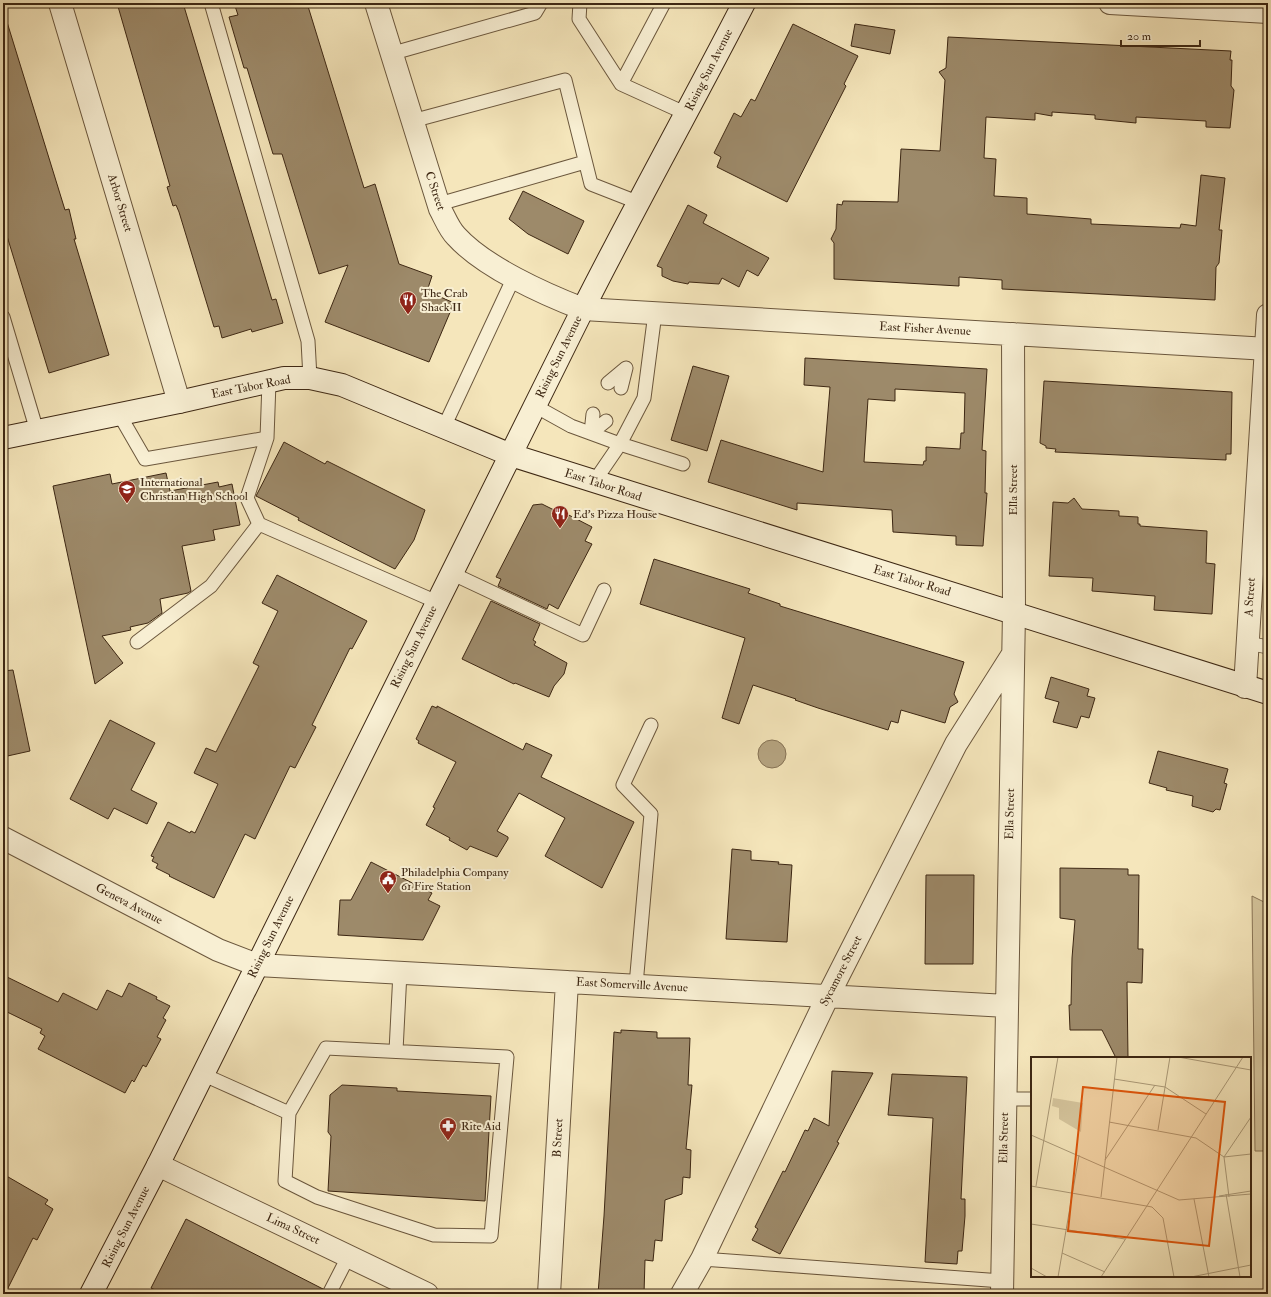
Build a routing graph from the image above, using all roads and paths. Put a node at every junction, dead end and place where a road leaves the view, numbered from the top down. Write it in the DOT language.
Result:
graph roads {
  1 [pos="60,3"];
  2 [pos="211,3"];
  3 [pos="376,3"];
  4 [pos="541,3"];
  5 [pos="580,3"];
  6 [pos="664,3"];
  7 [pos="744,3"];
  8 [pos="1110,3"];
  9 [pos="1268,12"];
  10 [pos="390,54"];
  11 [pos="621,84"];
  12 [pos="687,114"];
  13 [pos="412,121"];
  14 [pos="585,162"];
  15 [pos="637,202"];
  16 [pos="439,204"];
  17 [pos="514,277"];
  18 [pos="583,309"];
  19 [pos="655,313"];
  20 [pos="1268,315"];
  21 [pos="3,316"];
  22 [pos="1013,334"];
  23 [pos="1267,349"];
  24 [pos="648,366"];
  25 [pos="626,368"];
  26 [pos="310,378"];
  27 [pos="269,382"];
  28 [pos="608,383"];
  29 [pos="621,388"];
  30 [pos="179,402"];
  31 [pos="535,406"];
  32 [pos="119,414"];
  33 [pos="593,414"];
  34 [pos="606,421"];
  35 [pos="444,427"];
  36 [pos="37,431"];
  37 [pos="591,433"];
  38 [pos="3,438"];
  39 [pos="267,438"];
  40 [pos="620,444"];
  41 [pos="511,455"];
  42 [pos="683,464"];
  43 [pos="594,482"];
  44 [pos="259,524"];
  45 [pos="451,573"];
  46 [pos="604,590"];
  47 [pos="437,602"];
  48 [pos="1014,612"];
  49 [pos="137,642"];
  50 [pos="1258,645"];
  51 [pos="1013,654"];
  52 [pos="1245,687"];
  53 [pos="1268,693"];
  54 [pos="651,724"];
  55 [pos="3,838"];
  56 [pos="257,965"];
  57 [pos="400,972"];
  58 [pos="567,982"];
  59 [pos="636,985"];
  60 [pos="828,996"];
  61 [pos="1006,1006"];
  62 [pos="396,1051"];
  63 [pos="202,1074"];
  64 [pos="1005,1099"];
  65 [pos="1031,1099"];
  66 [pos="289,1114"];
  67 [pos="158,1165"];
  68 [pos="349,1255"];
  69 [pos="702,1259"];
  70 [pos="1002,1287"];
  71 [pos="91,1294"];
  72 [pos="329,1294"];
  73 [pos="427,1294"];
  74 [pos="549,1294"];
  75 [pos="682,1294"];
  1 -- 30 [label="street, Arbor Street"];
  2 -- 26 [label="lane"];
  3 -- 10 [label="street, C Street"];
  4 -- 10 [label="lane"];
  5 -- 11 [label="lane"];
  6 -- 11 [label="lane"];
  7 -- 12 [label="street, Rising Sun Avenue"];
  8 -- 9 [label="street"];
  10 -- 13 [label="street, C Street"];
  11 -- 12 [label="lane"];
  12 -- 15 [label="street, Rising Sun Avenue"];
  13 -- 14 [label="lane"];
  13 -- 16 [label="street, C Street"];
  14 -- 15 [label="lane"];
  14 -- 16 [label="lane"];
  15 -- 18 [label="street, Rising Sun Avenue"];
  16 -- 17 [label="street, C Street"];
  17 -- 18 [label="street, C Street"];
  17 -- 35 [label="lane"];
  18 -- 19 [label="street, East Fisher Avenue"];
  18 -- 31 [label="street, Rising Sun Avenue"];
  19 -- 22 [label="street, East Fisher Avenue"];
  19 -- 24 [label="lane"];
  20 -- 23 [label="street, A Street"];
  21 -- 36 [label="lane"];
  22 -- 23 [label="street, East Fisher Avenue"];
  22 -- 48 [label="street, Ella Street"];
  23 -- 50 [label="street, A Street"];
  24 -- 25 [label="lane"];
  24 -- 40 [label="lane"];
  25 -- 28 [label="lane"];
  25 -- 29 [label="lane"];
  26 -- 27 [label="street, East Tabor Road"];
  26 -- 35 [label="street, East Tabor Road"];
  27 -- 30 [label="street, East Tabor Road"];
  27 -- 39 [label="lane"];
  30 -- 32 [label="street, East Tabor Road"];
  31 -- 37 [label="lane"];
  31 -- 41 [label="street, Rising Sun Avenue"];
  32 -- 36 [label="street, East Tabor Road"];
  32 -- 39 [label="lane"];
  33 -- 37 [label="lane"];
  34 -- 37 [label="lane"];
  35 -- 41 [label="street, East Tabor Road"];
  36 -- 38 [label="street, East Tabor Road"];
  37 -- 40 [label="lane"];
  39 -- 44 [label="lane"];
  40 -- 42 [label="lane"];
  40 -- 43 [label="lane"];
  41 -- 43 [label="street, East Tabor Road"];
  41 -- 45 [label="street, Rising Sun Avenue"];
  43 -- 48 [label="street, East Tabor Road"];
  44 -- 47 [label="lane"];
  44 -- 49 [label="lane"];
  45 -- 46 [label="lane"];
  45 -- 47 [label="street, Rising Sun Avenue"];
  47 -- 56 [label="street, Rising Sun Avenue"];
  48 -- 51 [label="street, Ella Street"];
  48 -- 52 [label="street, East Tabor Road"];
  50 -- 52 [label="street, A Street"];
  51 -- 60 [label="street, Sycamore Street"];
  51 -- 61 [label="street, Ella Street"];
  52 -- 53 [label="street, East Tabor Road"];
  54 -- 59 [label="lane"];
  55 -- 56 [label="street, Geneva Avenue"];
  56 -- 57 [label="street, East Somerville Avenue"];
  56 -- 63 [label="street, Rising Sun Avenue"];
  57 -- 58 [label="street, East Somerville Avenue"];
  57 -- 62 [label="lane"];
  58 -- 59 [label="street, East Somerville Avenue"];
  58 -- 74 [label="street, B Street"];
  59 -- 60 [label="street, East Somerville Avenue"];
  60 -- 61 [label="street, East Somerville Avenue"];
  60 -- 69 [label="street, Sycamore Street"];
  61 -- 64 [label="street, Ella Street"];
  62 -- 66 [label="lane"];
  62 -- 66 [label="lane"];
  63 -- 66 [label="lane"];
  63 -- 67 [label="street, Rising Sun Avenue"];
  64 -- 65 [label="lane"];
  64 -- 70 [label="street, Ella Street"];
  67 -- 68 [label="street, Lima Street"];
  67 -- 71 [label="street, Rising Sun Avenue"];
  68 -- 72 [label="lane"];
  68 -- 73 [label="street, Lima Street"];
  69 -- 70 [label="lane"];
  69 -- 75 [label="street, Sycamore Street"];
}
